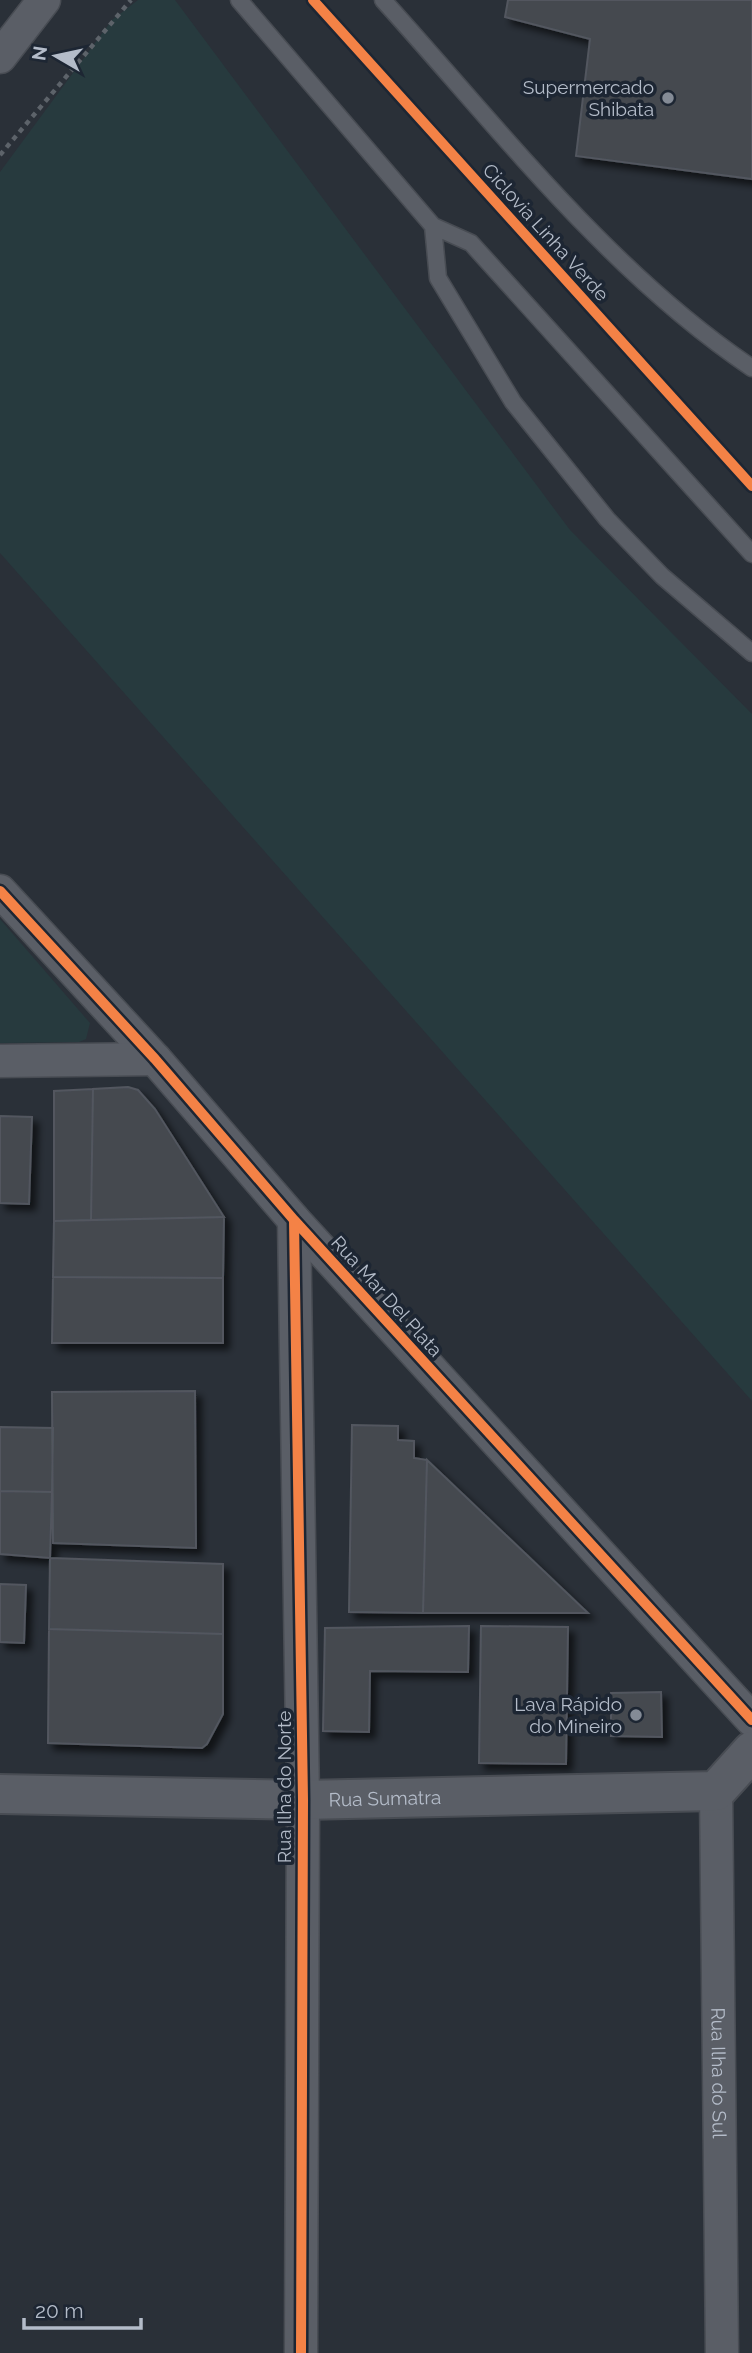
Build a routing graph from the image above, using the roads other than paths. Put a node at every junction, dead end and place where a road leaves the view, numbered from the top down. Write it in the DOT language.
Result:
graph roads {
  1 [pos="44,0"];
  2 [pos="239,0"];
  3 [pos="383,0"];
  4 [pos="0,57"];
  5 [pos="433,226"];
  6 [pos="752,368"];
  7 [pos="752,554"];
  8 [pos="752,653"];
  9 [pos="0,891"];
  10 [pos="155,1059"];
  11 [pos="0,1061"];
  12 [pos="294,1220"];
  13 [pos="752,1720"];
  14 [pos="752,1751"];
  15 [pos="716,1791"];
  16 [pos="0,1794"];
  17 [pos="303,1800"];
  18 [pos="301,2353"];
  19 [pos="722,2353"];
  1 -- 4 [label="street"];
  2 -- 5 [label="lane"];
  3 -- 6 [label="lane"];
  5 -- 7 [label="lane"];
  5 -- 8 [label="lane"];
  9 -- 10 [label="street, Rua Mar Del Plata"];
  10 -- 11 [label="street"];
  10 -- 12 [label="street, Rua Mar Del Plata"];
  12 -- 13 [label="street, Rua Mar Del Plata"];
  12 -- 17 [label="street, Rua Ilha do Norte"];
  14 -- 15 [label="street"];
  15 -- 17 [label="street, Rua Sumatra"];
  15 -- 19 [label="street, Rua Ilha do Sul"];
  16 -- 17 [label="street, Rua Sumatra"];
  17 -- 18 [label="street, Rua Ilha do Norte"];
}
